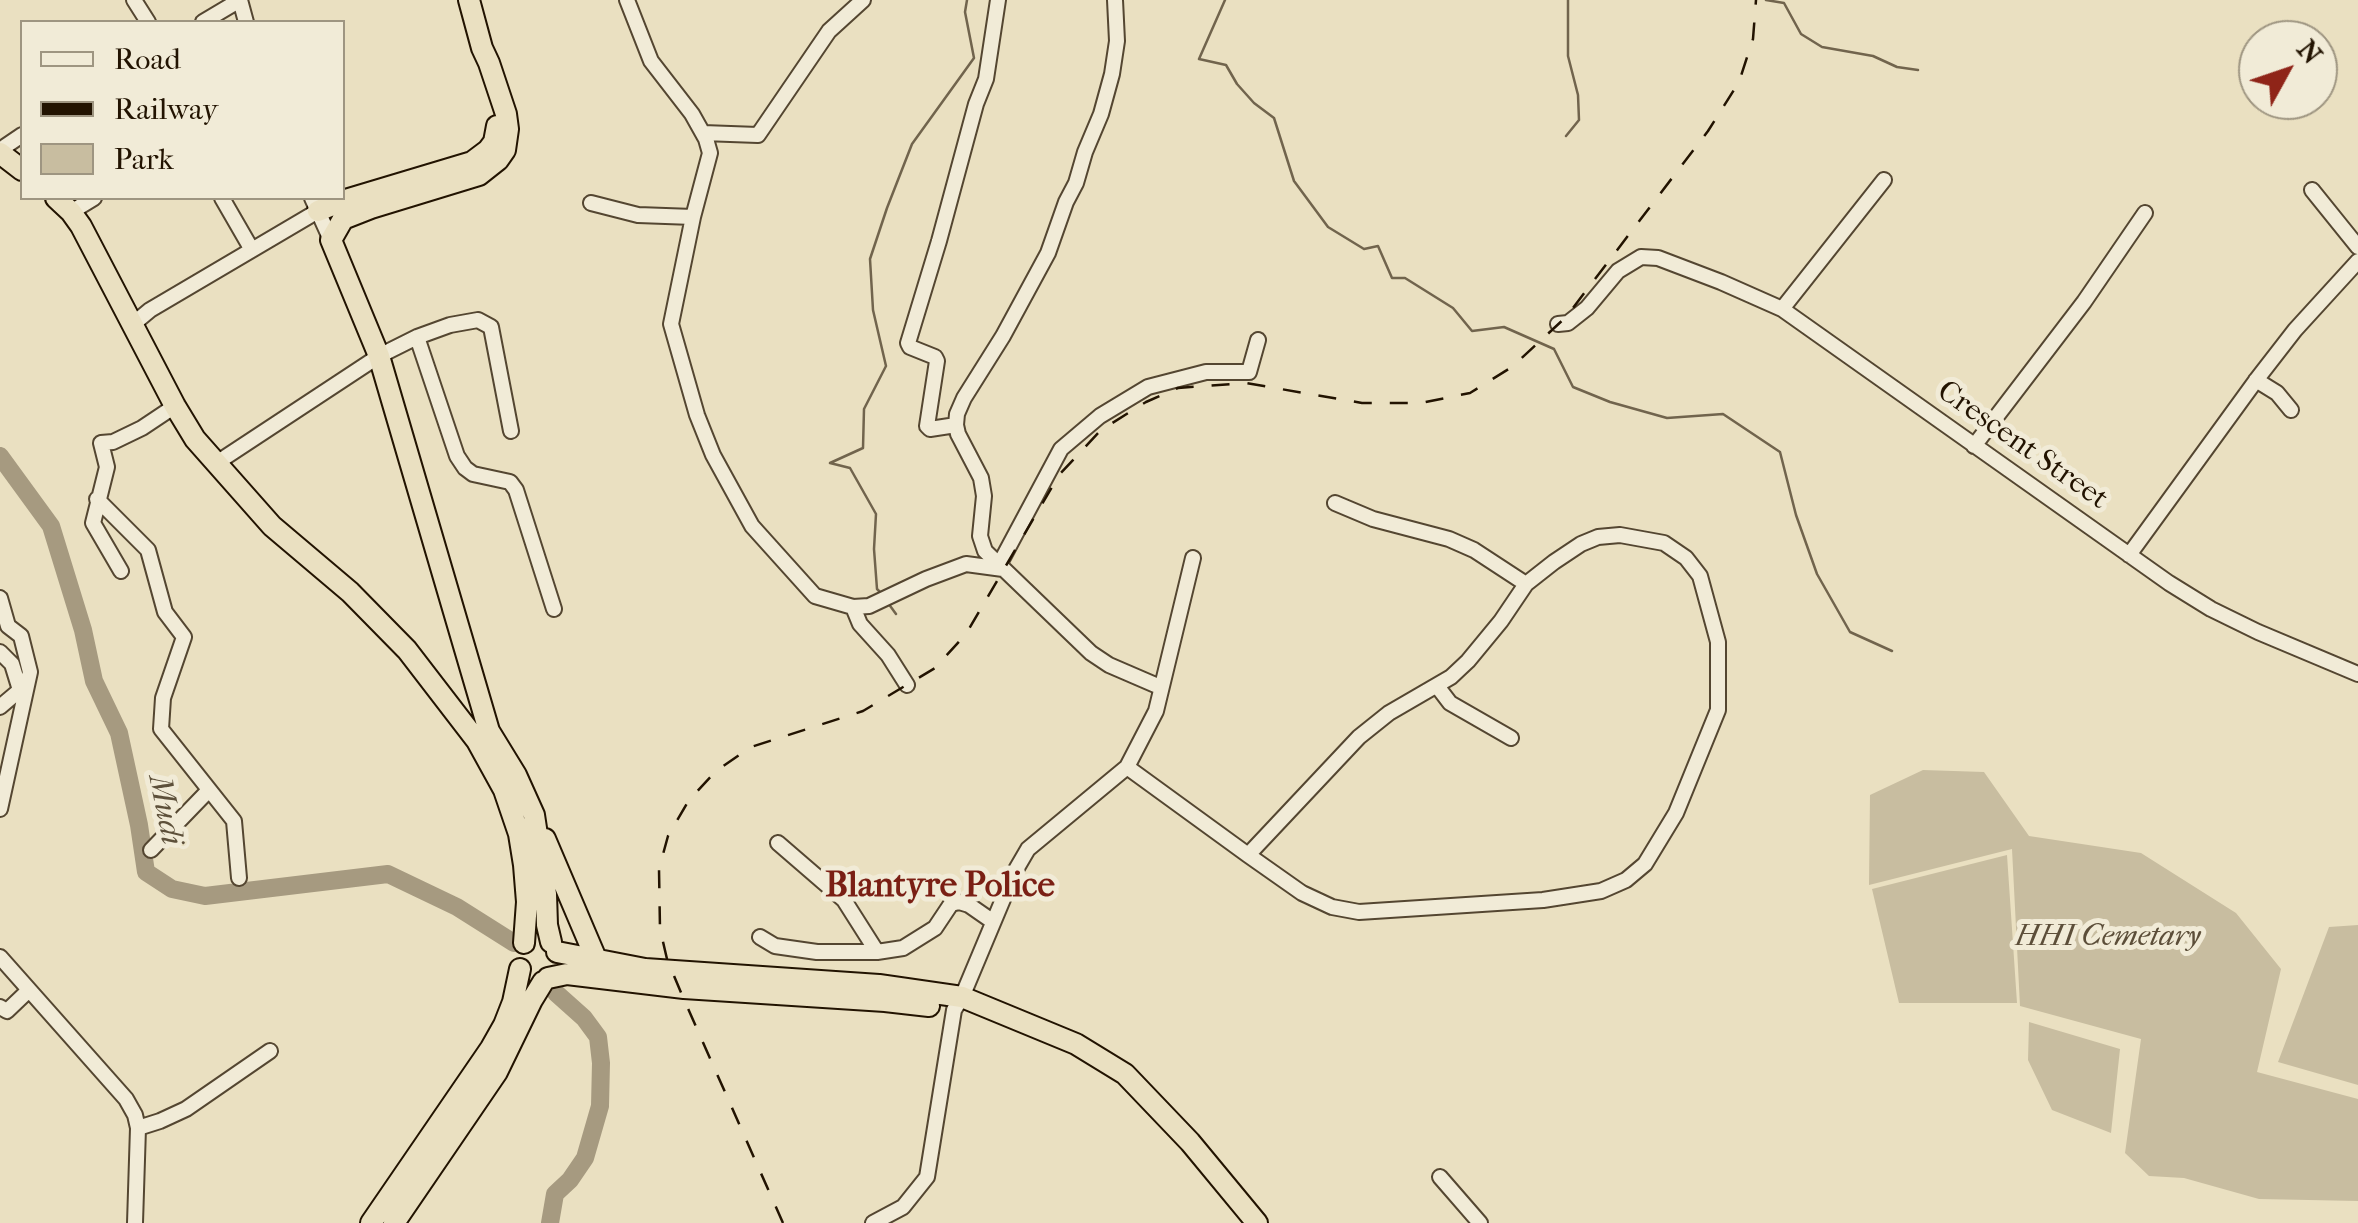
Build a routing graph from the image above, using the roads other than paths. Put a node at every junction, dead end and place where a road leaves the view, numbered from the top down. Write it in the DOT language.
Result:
graph roads {
  1 [pos="240,0"];
  2 [pos="469,0"];
  3 [pos="626,0"];
  4 [pos="863,0"];
  5 [pos="998,0"];
  6 [pos="1114,0"];
  7 [pos="206,20"];
  8 [pos="482,48"];
  9 [pos="702,133"];
  10 [pos="0,151"];
  11 [pos="20,168"];
  12 [pos="1884,180"];
  13 [pos="2312,190"];
  14 [pos="223,200"];
  15 [pos="591,202"];
  16 [pos="315,204"];
  17 [pos="64,205"];
  18 [pos="2146,213"];
  19 [pos="694,217"];
  20 [pos="332,240"];
  21 [pos="2358,248"];
  22 [pos="252,250"];
  23 [pos="2358,260"];
  24 [pos="1782,310"];
  25 [pos="1558,324"];
  26 [pos="132,325"];
  27 [pos="417,338"];
  28 [pos="1258,340"];
  29 [pos="379,356"];
  30 [pos="2256,380"];
  31 [pos="175,406"];
  32 [pos="2291,410"];
  33 [pos="956,426"];
  34 [pos="511,431"];
  35 [pos="1974,446"];
  36 [pos="215,464"];
  37 [pos="97,500"];
  38 [pos="1335,502"];
  39 [pos="2129,555"];
  40 [pos="1193,558"];
  41 [pos="1001,567"];
  42 [pos="121,571"];
  43 [pos="1526,584"];
  44 [pos="0,598"];
  45 [pos="853,606"];
  46 [pos="554,609"];
  47 [pos="0,652"];
  48 [pos="2358,674"];
  49 [pos="908,685"];
  50 [pos="1437,686"];
  51 [pos="1160,687"];
  52 [pos="0,708"];
  53 [pos="1512,738"];
  54 [pos="1127,767"];
  55 [pos="209,790"];
  56 [pos="0,809"];
  57 [pos="534,815"];
  58 [pos="778,844"];
  59 [pos="151,850"];
  60 [pos="1248,855"];
  61 [pos="239,878"];
  62 [pos="992,921"];
  63 [pos="760,937"];
  64 [pos="524,943"];
  65 [pos="554,947"];
  66 [pos="877,952"];
  67 [pos="0,957"];
  68 [pos="597,961"];
  69 [pos="520,969"];
  70 [pos="546,980"];
  71 [pos="28,990"];
  72 [pos="958,1003"];
  73 [pos="0,1006"];
  74 [pos="270,1050"];
  75 [pos="138,1128"];
  76 [pos="1440,1177"];
  77 [pos="135,1223"];
  78 [pos="371,1223"];
  79 [pos="394,1223"];
  80 [pos="873,1223"];
  81 [pos="1245,1223"];
  82 [pos="1257,1223"];
  83 [pos="1480,1223"];
  1 -- 7 [label="street"];
  2 -- 8 [label="highway"];
  3 -- 9 [label="street"];
  4 -- 9 [label="street"];
  5 -- 33 [label="street"];
  6 -- 33 [label="street"];
  8 -- 16 [label="highway"];
  8 -- 20 [label="highway"];
  9 -- 19 [label="street"];
  10 -- 11 [label="highway"];
  12 -- 24 [label="street"];
  13 -- 21 [label="street"];
  14 -- 22 [label="street"];
  15 -- 19 [label="street"];
  16 -- 20 [label="street"];
  16 -- 22 [label="street"];
  17 -- 26 [label="highway"];
  18 -- 35 [label="street"];
  19 -- 45 [label="street"];
  20 -- 29 [label="highway"];
  22 -- 26 [label="street"];
  23 -- 30 [label="street"];
  24 -- 25 [label="street, Crescent Street"];
  24 -- 35 [label="street, Crescent Street"];
  26 -- 31 [label="highway"];
  27 -- 29 [label="street"];
  27 -- 34 [label="street"];
  27 -- 46 [label="street"];
  28 -- 41 [label="street"];
  29 -- 36 [label="street"];
  29 -- 57 [label="highway"];
  30 -- 32 [label="street"];
  30 -- 39 [label="street"];
  31 -- 36 [label="highway"];
  31 -- 37 [label="street"];
  33 -- 41 [label="street"];
  35 -- 39 [label="street, Crescent Street"];
  36 -- 64 [label="highway"];
  37 -- 42 [label="street"];
  37 -- 55 [label="street"];
  38 -- 43 [label="street"];
  39 -- 48 [label="street, Crescent Street"];
  40 -- 51 [label="street"];
  41 -- 45 [label="street"];
  41 -- 51 [label="street"];
  43 -- 50 [label="street"];
  43 -- 60 [label="street"];
  44 -- 56 [label="street"];
  45 -- 49 [label="street"];
  47 -- 52 [label="street"];
  50 -- 53 [label="street"];
  50 -- 60 [label="street"];
  51 -- 54 [label="street"];
  54 -- 60 [label="street"];
  54 -- 62 [label="street"];
  55 -- 59 [label="street"];
  55 -- 61 [label="street"];
  57 -- 65 [label="highway"];
  57 -- 68 [label="highway"];
  58 -- 66 [label="street"];
  62 -- 66 [label="street"];
  62 -- 72 [label="street"];
  63 -- 66 [label="street"];
  64 -- 65 [label="highway"];
  64 -- 69 [label="highway"];
  65 -- 68 [label="highway"];
  65 -- 70 [label="highway"];
  67 -- 71 [label="street"];
  68 -- 72 [label="highway"];
  69 -- 70 [label="highway"];
  69 -- 78 [label="highway"];
  70 -- 72 [label="highway"];
  70 -- 79 [label="highway"];
  71 -- 73 [label="street"];
  71 -- 75 [label="street"];
  72 -- 80 [label="street"];
  72 -- 81 [label="highway"];
  72 -- 82 [label="highway"];
  74 -- 75 [label="street"];
  75 -- 77 [label="street"];
  76 -- 83 [label="street"];
}
